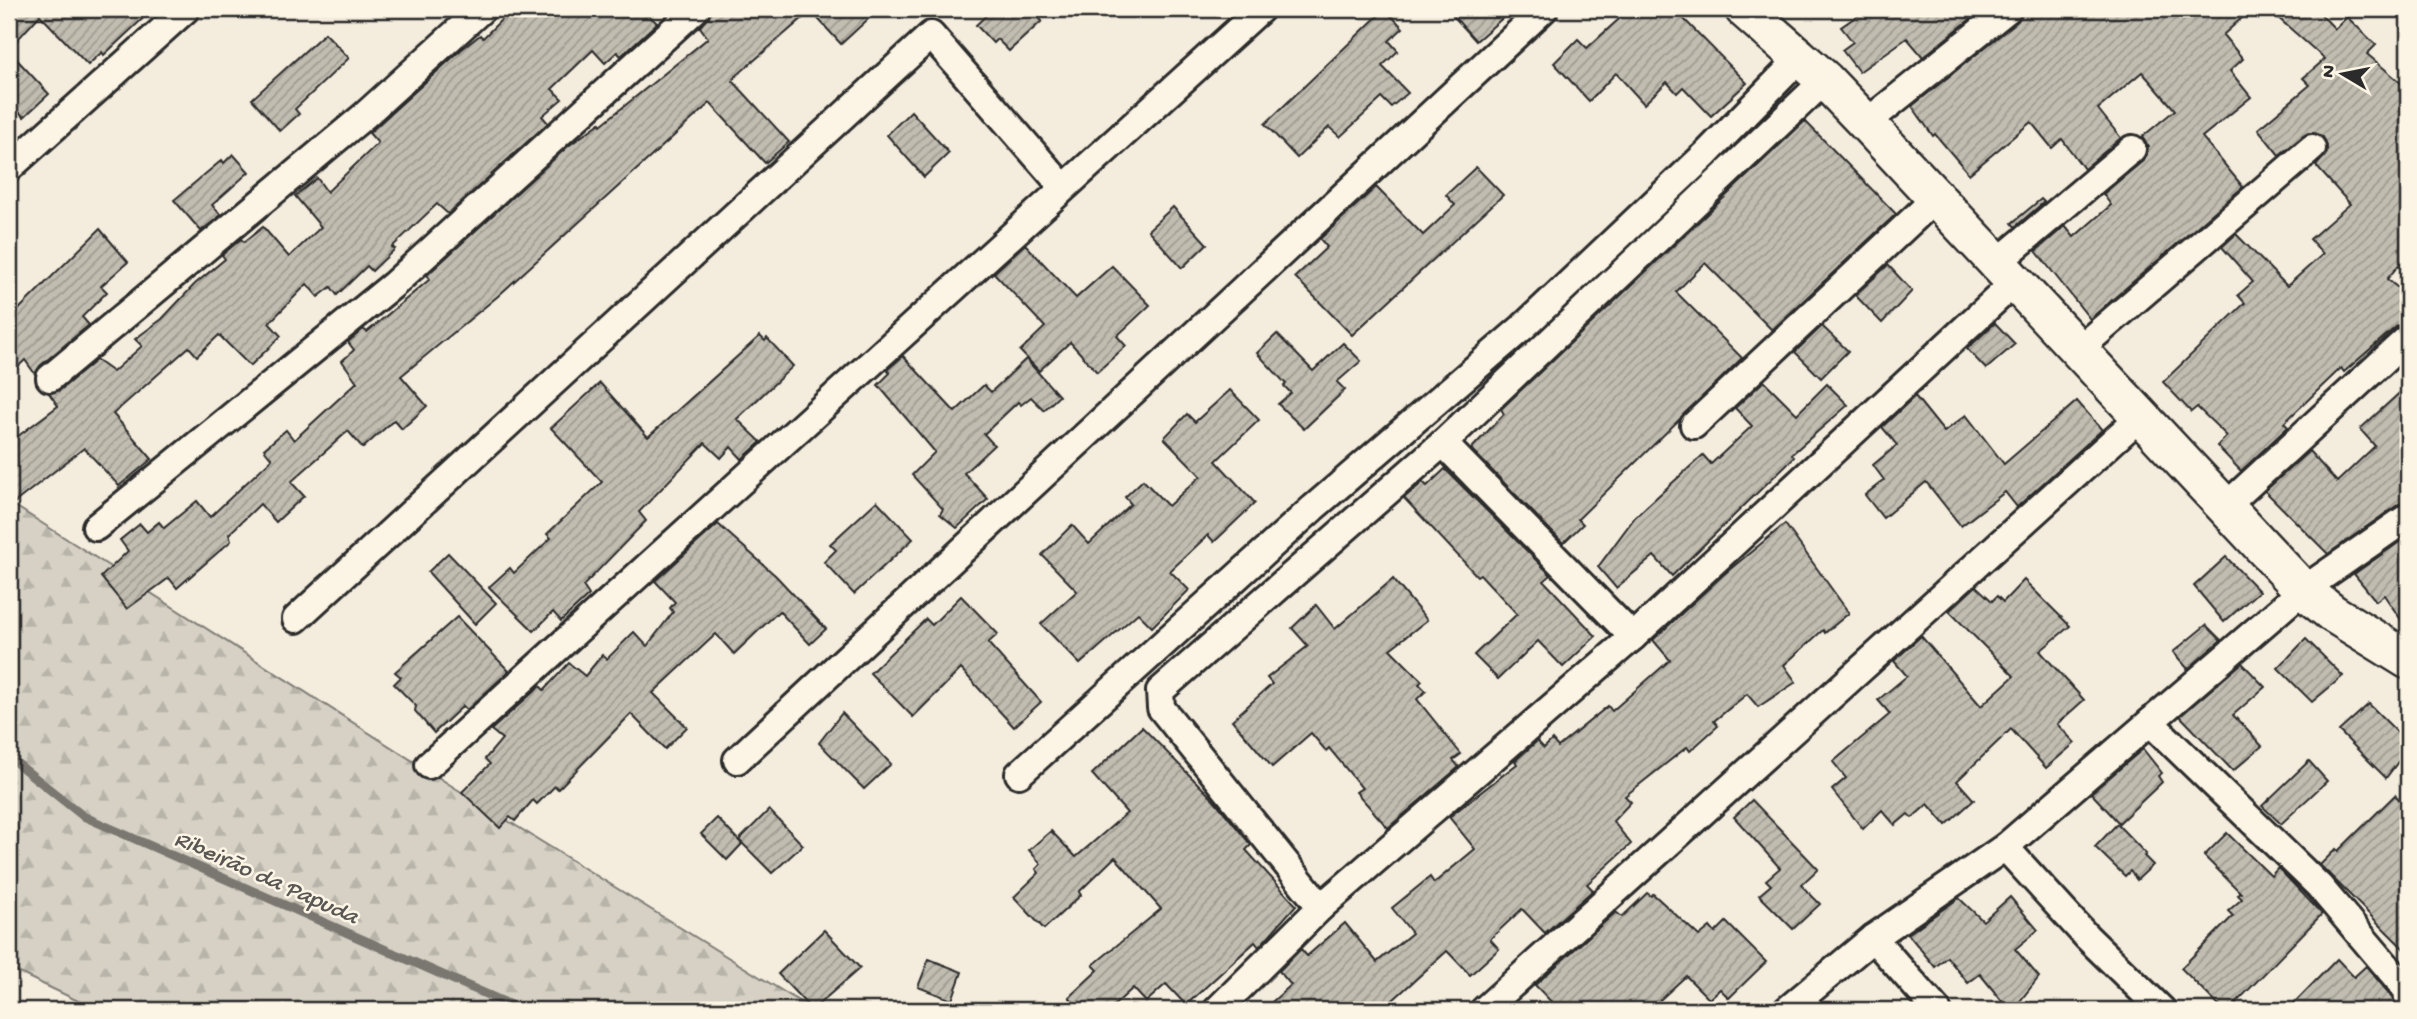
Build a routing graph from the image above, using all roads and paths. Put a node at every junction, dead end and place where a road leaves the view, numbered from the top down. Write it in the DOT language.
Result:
graph roads {
  1 [pos="186,9"];
  2 [pos="482,9"];
  3 [pos="696,9"];
  4 [pos="1261,9"];
  5 [pos="1544,9"];
  6 [pos="1744,9"];
  7 [pos="2008,9"];
  8 [pos="1812,70"];
  9 [pos="1866,123"];
  10 [pos="2312,148"];
  11 [pos="2132,149"];
  12 [pos="9,168"];
  13 [pos="1063,187"];
  14 [pos="1937,197"];
  15 [pos="2007,271"];
  16 [pos="2408,338"];
  17 [pos="2079,349"];
  18 [pos="50,378"];
  19 [pos="2142,415"];
  20 [pos="1694,425"];
  21 [pos="1443,443"];
  22 [pos="2226,506"];
  23 [pos="2408,517"];
  24 [pos="96,527"];
  25 [pos="2303,590"];
  26 [pos="296,619"];
  27 [pos="1633,637"];
  28 [pos="2408,660"];
  29 [pos="2150,722"];
  30 [pos="737,760"];
  31 [pos="429,765"];
  32 [pos="1019,774"];
  33 [pos="2006,846"];
  34 [pos="1321,907"];
  35 [pos="1874,938"];
  36 [pos="2408,998"];
  37 [pos="1217,1010"];
  38 [pos="1485,1010"];
  39 [pos="1787,1010"];
  40 [pos="1937,1010"];
  41 [pos="2162,1010"];
  1 -- 12 [label="street"];
  2 -- 18 [label="street"];
  3 -- 24 [label="street"];
  4 -- 13 [label="street"];
  5 -- 30 [label="street"];
  6 -- 8 [label="street"];
  7 -- 9 [label="street"];
  8 -- 9 [label="street"];
  8 -- 21 [label="street"];
  8 -- 32 [label="street"];
  9 -- 14 [label="street"];
  10 -- 17 [label="street"];
  11 -- 15 [label="street"];
  13 -- 26 [label="street"];
  13 -- 31 [label="street"];
  14 -- 15 [label="street"];
  14 -- 20 [label="street"];
  15 -- 17 [label="street"];
  15 -- 27 [label="street"];
  16 -- 22 [label="street"];
  17 -- 19 [label="street"];
  19 -- 22 [label="street"];
  19 -- 38 [label="street"];
  21 -- 27 [label="street"];
  21 -- 34 [label="street"];
  22 -- 25 [label="street"];
  23 -- 25 [label="street"];
  25 -- 28 [label="street"];
  25 -- 29 [label="street"];
  27 -- 34 [label="street"];
  29 -- 33 [label="street"];
  29 -- 36 [label="street"];
  33 -- 35 [label="street"];
  33 -- 41 [label="street"];
  34 -- 37 [label="street"];
  35 -- 39 [label="street"];
  35 -- 40 [label="street"];
}
